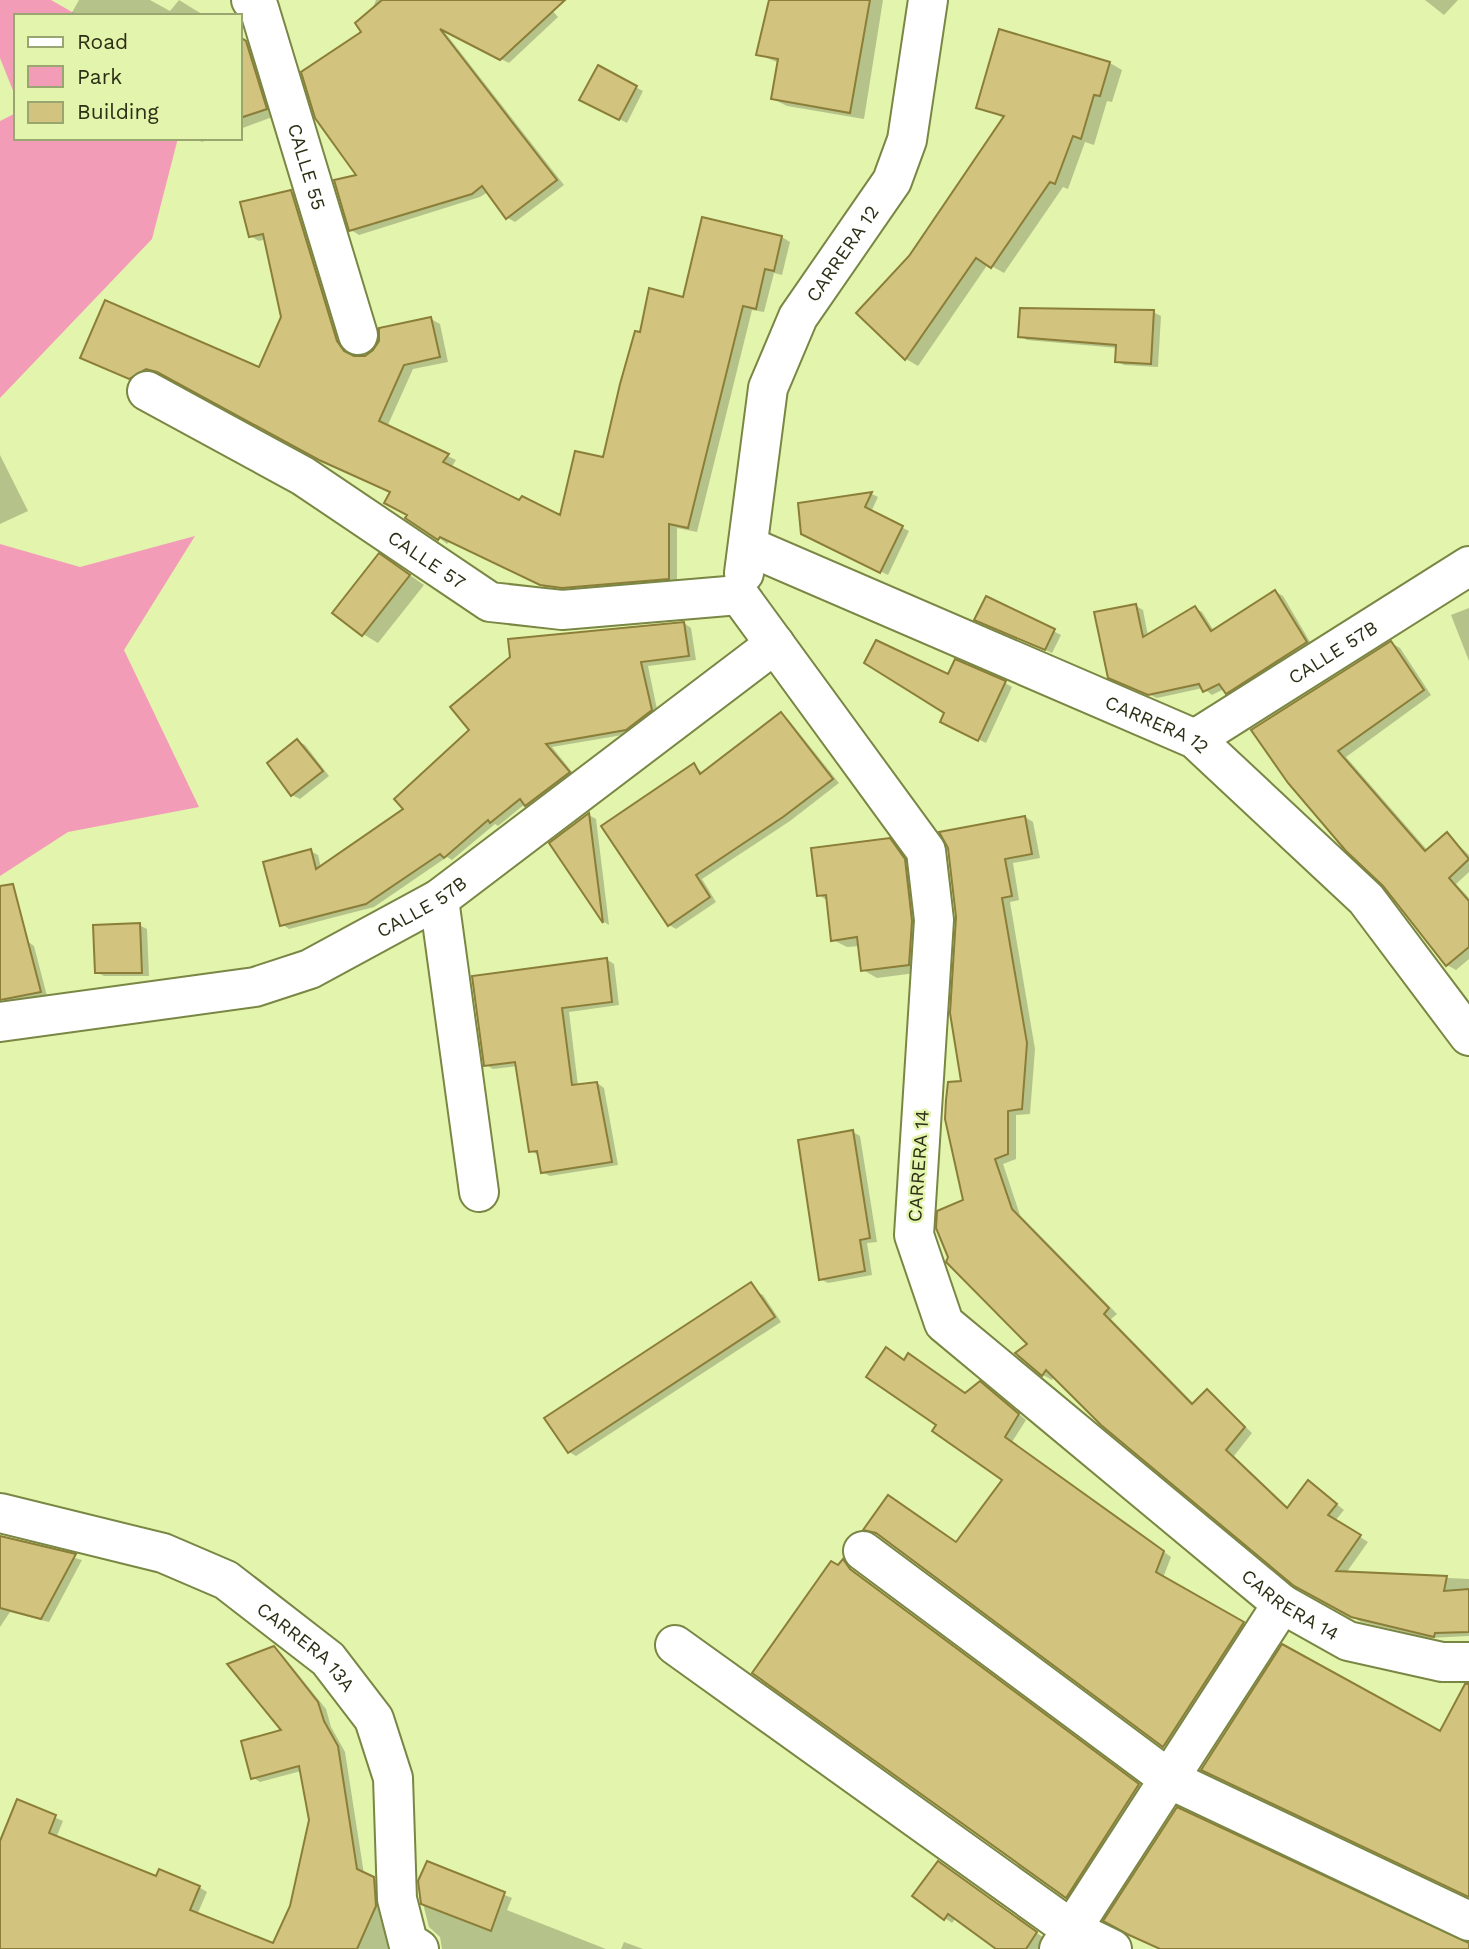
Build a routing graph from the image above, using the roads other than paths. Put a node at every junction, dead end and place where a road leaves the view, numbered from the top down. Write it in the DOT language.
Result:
graph roads {
  1 [pos="251,0"];
  2 [pos="928,0"];
  3 [pos="358,335"];
  4 [pos="147,391"];
  5 [pos="750,547"];
  6 [pos="1469,566"];
  7 [pos="739,595"];
  8 [pos="775,644"];
  9 [pos="1195,739"];
  10 [pos="439,899"];
  11 [pos="0,1022"];
  12 [pos="1469,1036"];
  13 [pos="480,1192"];
  14 [pos="0,1513"];
  15 [pos="863,1551"];
  16 [pos="1282,1604"];
  17 [pos="675,1645"];
  18 [pos="1469,1662"];
  19 [pos="1169,1779"];
  20 [pos="1469,1921"];
  21 [pos="1065,1939"];
  22 [pos="419,1949"];
  23 [pos="1112,1949"];
  1 -- 3 [label="street, CALLE 55"];
  2 -- 5 [label="street, CARRERA 12"];
  4 -- 7 [label="street, CALLE 57"];
  5 -- 7 [label="street, CARRERA 12"];
  5 -- 9 [label="street, CARRERA 12"];
  6 -- 9 [label="street, CALLE 57B"];
  7 -- 8 [label="street, CARRERA 14"];
  8 -- 10 [label="street, CALLE 57B"];
  8 -- 16 [label="street, CARRERA 14"];
  9 -- 12 [label="street, CARRERA 12"];
  10 -- 11 [label="street, CALLE 57B"];
  10 -- 13 [label="street"];
  14 -- 22 [label="street, CARRERA 13A"];
  15 -- 19 [label="street"];
  16 -- 18 [label="street, CARRERA 14"];
  16 -- 19 [label="street"];
  17 -- 21 [label="street"];
  19 -- 20 [label="street"];
  19 -- 21 [label="street"];
  21 -- 23 [label="street"];
}
